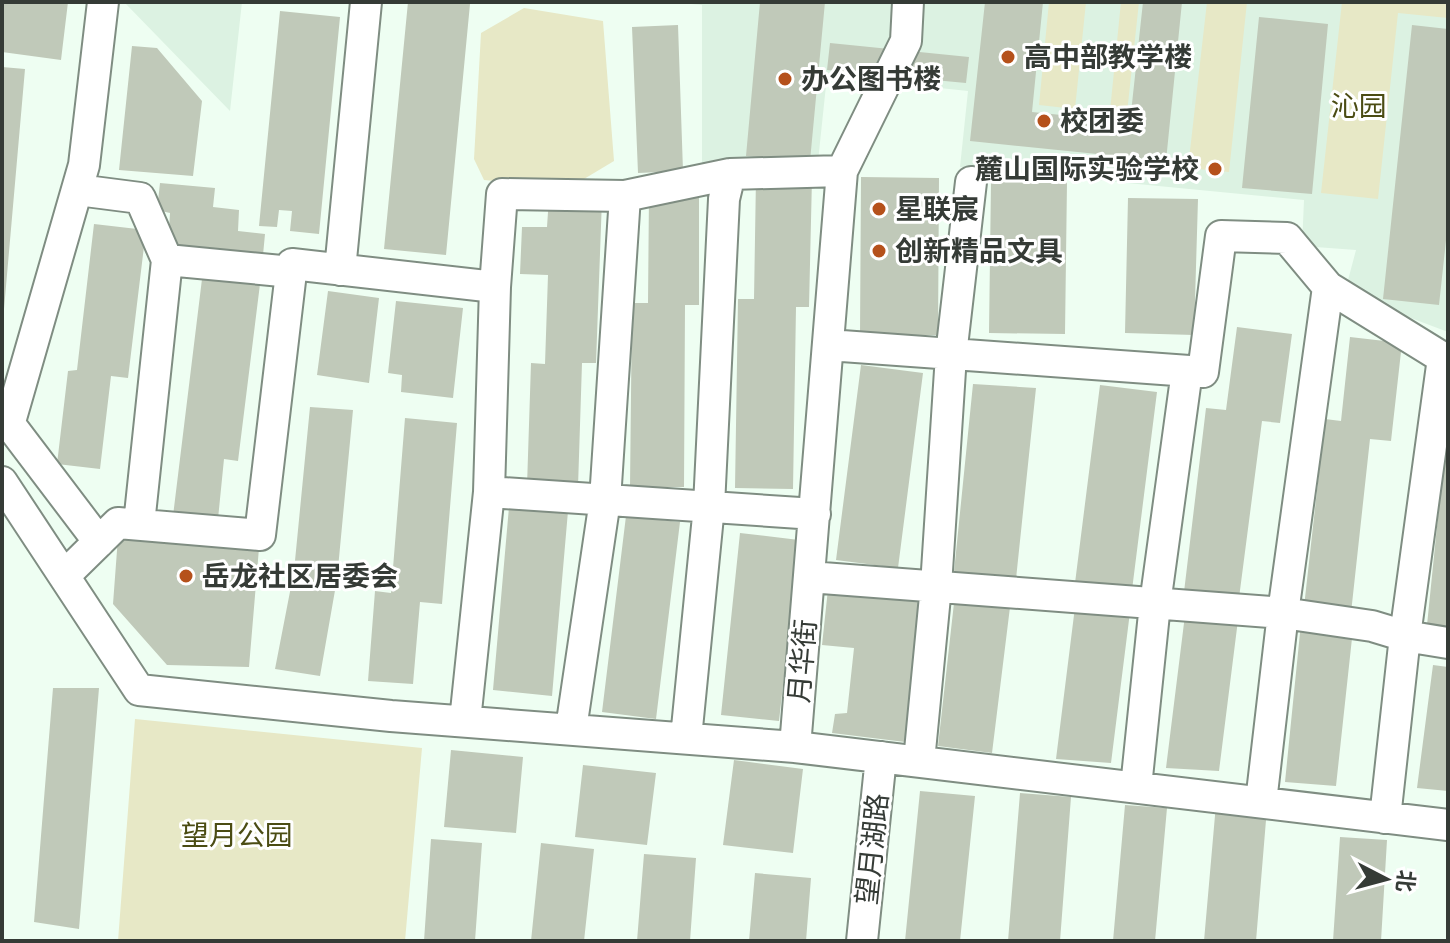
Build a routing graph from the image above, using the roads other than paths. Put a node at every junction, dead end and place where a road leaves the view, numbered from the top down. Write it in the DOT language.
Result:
graph roads {
  1 [pos="103,2"];
  2 [pos="366,2"];
  3 [pos="908,2"];
  4 [pos="842,171"];
  5 [pos="730,174"];
  6 [pos="971,182"];
  7 [pos="78,190"];
  8 [pos="625,196"];
  9 [pos="167,260"];
  10 [pos="340,270"];
  11 [pos="292,272"];
  12 [pos="495,287"];
  13 [pos="1328,287"];
  14 [pos="828,345"];
  15 [pos="951,355"];
  16 [pos="1446,357"];
  17 [pos="1187,371"];
  18 [pos="6,420"];
  19 [pos="2,482"];
  20 [pos="489,492"];
  21 [pos="605,500"];
  22 [pos="709,506"];
  23 [pos="815,514"];
  24 [pos="139,524"];
  25 [pos="99,542"];
  26 [pos="64,576"];
  27 [pos="809,577"];
  28 [pos="936,586"];
  29 [pos="1155,604"];
  30 [pos="1283,613"];
  31 [pos="1405,636"];
  32 [pos="1448,643"];
  33 [pos="465,721"];
  34 [pos="571,729"];
  35 [pos="686,738"];
  36 [pos="795,747"];
  37 [pos="881,757"];
  38 [pos="919,761"];
  39 [pos="1136,787"];
  40 [pos="1261,802"];
  41 [pos="1385,818"];
  42 [pos="1448,825"];
  43 [pos="862,941"];
  1 -- 7 [label="street"];
  2 -- 10 [label="street"];
  3 -- 4 [label="street"];
  4 -- 5 [label="street"];
  4 -- 14 [label="street, 月华街"];
  5 -- 8 [label="street"];
  5 -- 22 [label="street"];
  6 -- 15 [label="street"];
  7 -- 9 [label="street"];
  7 -- 18 [label="street"];
  8 -- 12 [label="street"];
  8 -- 21 [label="street"];
  9 -- 11 [label="street"];
  9 -- 24 [label="street"];
  10 -- 11 [label="street"];
  10 -- 12 [label="street"];
  11 -- 24 [label="street"];
  12 -- 20 [label="street"];
  13 -- 16 [label="street"];
  13 -- 17 [label="street"];
  13 -- 30 [label="street"];
  14 -- 15 [label="street"];
  14 -- 23 [label="street, 月华街"];
  15 -- 17 [label="street"];
  15 -- 28 [label="street"];
  16 -- 31 [label="street"];
  17 -- 29 [label="street"];
  18 -- 25 [label="street"];
  19 -- 26 [label="street"];
  20 -- 21 [label="street"];
  20 -- 33 [label="street"];
  21 -- 22 [label="street"];
  21 -- 34 [label="street"];
  22 -- 23 [label="street"];
  22 -- 35 [label="street"];
  23 -- 27 [label="street, 月华街"];
  24 -- 25 [label="street"];
  25 -- 26 [label="street"];
  26 -- 33 [label="street"];
  27 -- 28 [label="street"];
  27 -- 36 [label="street, 月华街"];
  28 -- 29 [label="street"];
  28 -- 38 [label="street"];
  29 -- 30 [label="street"];
  29 -- 39 [label="street"];
  30 -- 31 [label="street"];
  30 -- 40 [label="street"];
  31 -- 32 [label="street"];
  31 -- 41 [label="street"];
  33 -- 34 [label="street"];
  34 -- 35 [label="street"];
  35 -- 36 [label="street"];
  36 -- 37 [label="street"];
  37 -- 38 [label="street"];
  37 -- 43 [label="street, 望月湖路"];
  38 -- 39 [label="street"];
  39 -- 40 [label="street"];
  40 -- 41 [label="street"];
  41 -- 42 [label="street"];
}
